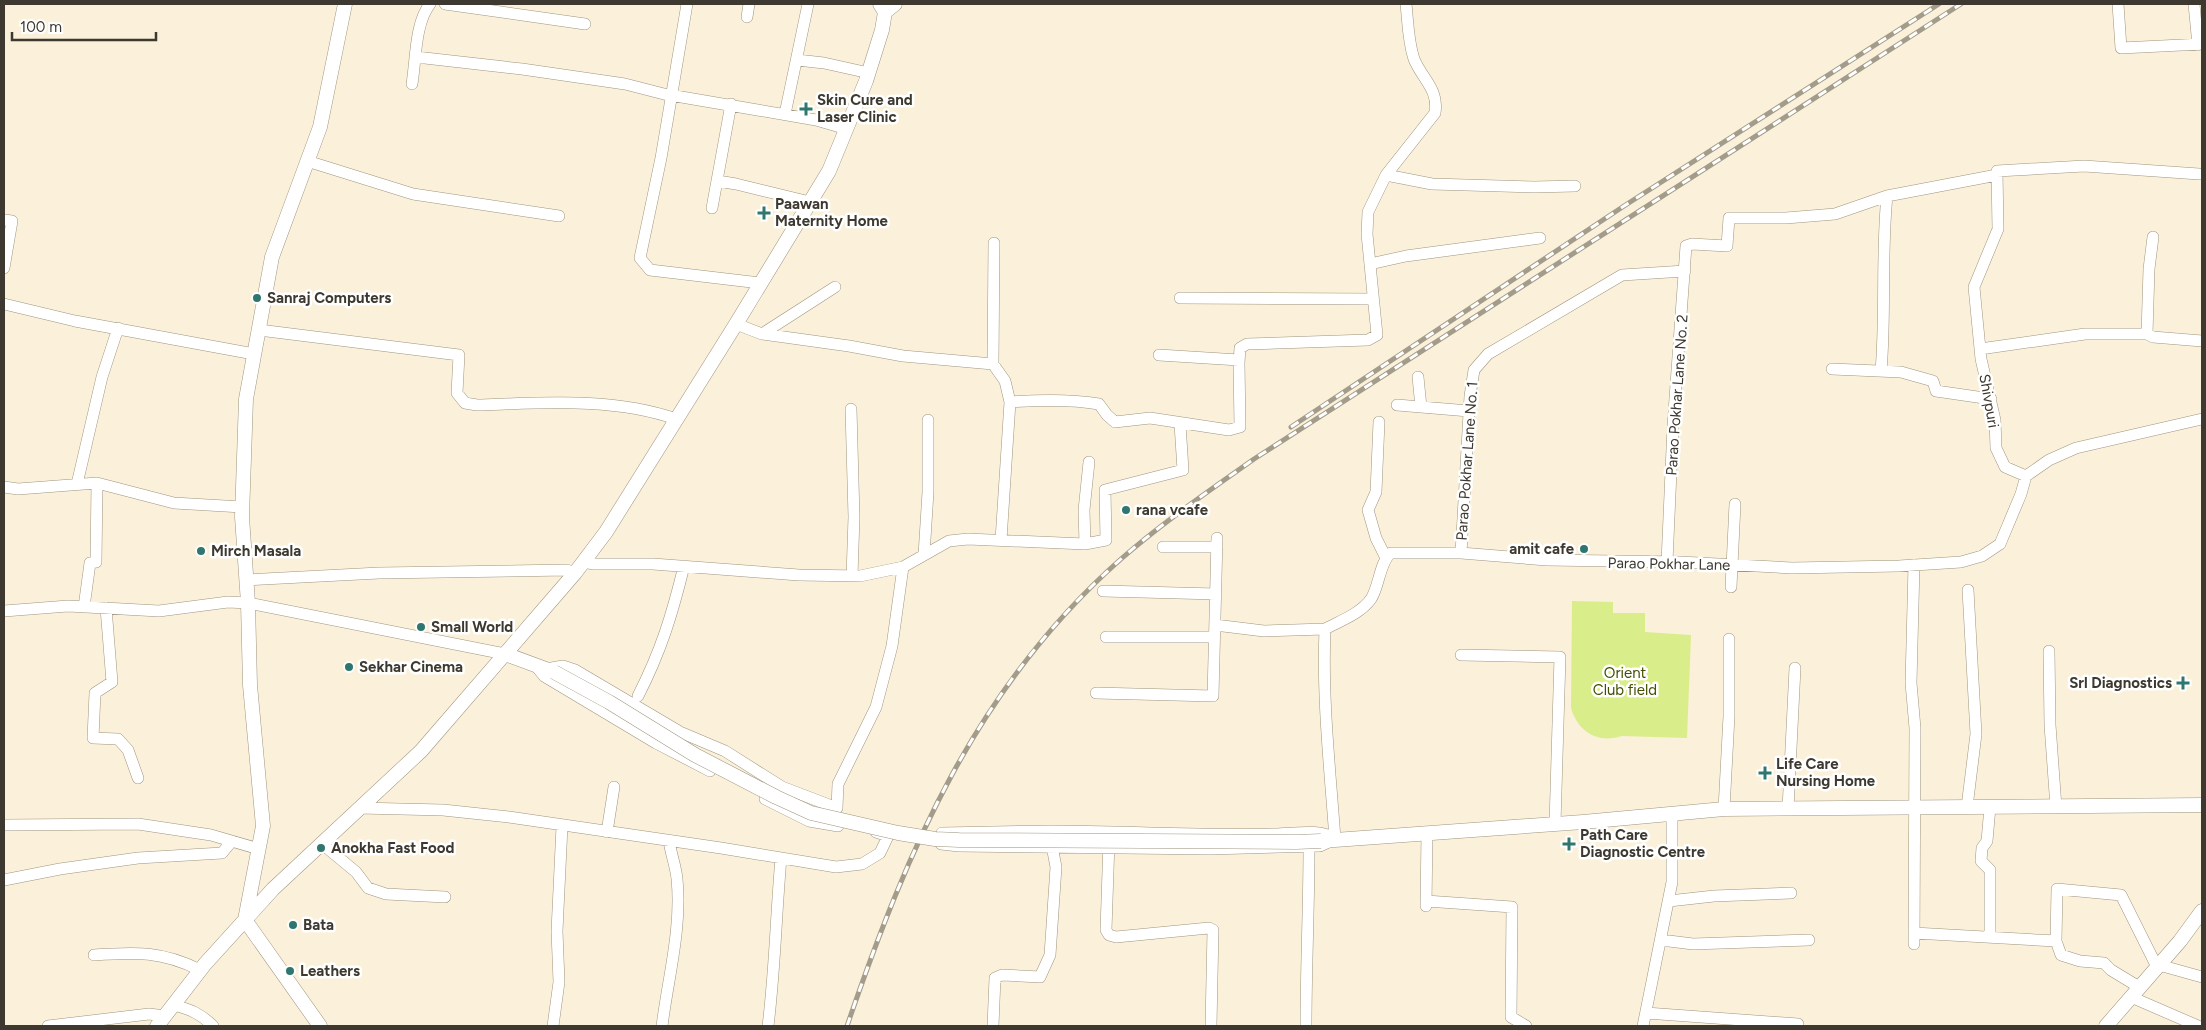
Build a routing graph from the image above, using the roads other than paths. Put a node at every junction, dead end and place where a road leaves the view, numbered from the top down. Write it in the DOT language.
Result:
graph roads {
  1 [pos="345,4"];
  2 [pos="430,4"];
  3 [pos="445,4"];
  4 [pos="687,4"];
  5 [pos="748,4"];
  6 [pos="808,4"];
  7 [pos="1406,4"];
  8 [pos="2118,4"];
  9 [pos="886,6"];
  10 [pos="2197,8"];
  11 [pos="747,17"];
  12 [pos="585,24"];
  13 [pos="2200,44"];
  14 [pos="416,57"];
  15 [pos="797,60"];
  16 [pos="869,73"];
  17 [pos="412,84"];
  18 [pos="672,95"];
  19 [pos="731,104"];
  20 [pos="785,114"];
  21 [pos="846,129"];
  22 [pos="307,161"];
  23 [pos="2199,174"];
  24 [pos="1386,175"];
  25 [pos="1997,175"];
  26 [pos="718,181"];
  27 [pos="1575,186"];
  28 [pos="1887,196"];
  29 [pos="810,202"];
  30 [pos="712,208"];
  31 [pos="559,216"];
  32 [pos="4,220"];
  33 [pos="2154,237"];
  34 [pos="1540,238"];
  35 [pos="994,243"];
  36 [pos="1370,264"];
  37 [pos="4,268"];
  38 [pos="1685,271"];
  39 [pos="760,283"];
  40 [pos="835,287"];
  41 [pos="1180,298"];
  42 [pos="1374,299"];
  43 [pos="4,304"];
  44 [pos="736,324"];
  45 [pos="118,328"];
  46 [pos="259,330"];
  47 [pos="762,334"];
  48 [pos="2147,334"];
  49 [pos="2202,341"];
  50 [pos="1980,349"];
  51 [pos="254,354"];
  52 [pos="1159,356"];
  53 [pos="1239,360"];
  54 [pos="993,364"];
  55 [pos="1832,369"];
  56 [pos="1881,372"];
  57 [pos="1418,377"];
  58 [pos="1991,400"];
  59 [pos="1010,402"];
  60 [pos="1397,405"];
  61 [pos="1421,407"];
  62 [pos="851,409"];
  63 [pos="1469,411"];
  64 [pos="676,418"];
  65 [pos="2202,419"];
  66 [pos="928,420"];
  67 [pos="1380,422"];
  68 [pos="1180,424"];
  69 [pos="1089,462"];
  70 [pos="2026,476"];
  71 [pos="97,483"];
  72 [pos="78,484"];
  73 [pos="4,487"];
  74 [pos="1735,504"];
  75 [pos="242,507"];
  76 [pos="1001,540"];
  77 [pos="1086,544"];
  78 [pos="1163,548"];
  79 [pos="1461,553"];
  80 [pos="924,555"];
  81 [pos="1386,558"];
  82 [pos="1667,562"];
  83 [pos="1731,565"];
  84 [pos="1914,565"];
  85 [pos="684,566"];
  86 [pos="579,567"];
  87 [pos="903,568"];
  88 [pos="852,576"];
  89 [pos="246,580"];
  90 [pos="1731,587"];
  91 [pos="1968,590"];
  92 [pos="1103,592"];
  93 [pos="1216,594"];
  94 [pos="248,603"];
  95 [pos="84,607"];
  96 [pos="106,608"];
  97 [pos="4,611"];
  98 [pos="1215,625"];
  99 [pos="1325,629"];
  100 [pos="1106,637"];
  101 [pos="1214,637"];
  102 [pos="1729,639"];
  103 [pos="2049,651"];
  104 [pos="505,654"];
  105 [pos="1461,655"];
  106 [pos="1795,668"];
  107 [pos="545,669"];
  108 [pos="1096,693"];
  109 [pos="638,696"];
  110 [pos="138,778"];
  111 [pos="614,787"];
  112 [pos="2202,805"];
  113 [pos="2056,806"];
  114 [pos="1990,807"];
  115 [pos="358,808"];
  116 [pos="1914,808"];
  117 [pos="1967,808"];
  118 [pos="1724,809"];
  119 [pos="1788,809"];
  120 [pos="1672,814"];
  121 [pos="1555,824"];
  122 [pos="4,825"];
  123 [pos="562,826"];
  124 [pos="1049,831"];
  125 [pos="1109,831"];
  126 [pos="607,832"];
  127 [pos="1427,833"];
  128 [pos="232,841"];
  129 [pos="669,841"];
  130 [pos="1321,842"];
  131 [pos="320,843"];
  132 [pos="1052,846"];
  133 [pos="1108,847"];
  134 [pos="259,849"];
  135 [pos="781,858"];
  136 [pos="4,880"];
  137 [pos="1791,893"];
  138 [pos="445,897"];
  139 [pos="1669,901"];
  140 [pos="2202,911"];
  141 [pos="245,920"];
  142 [pos="1990,937"];
  143 [pos="1662,940"];
  144 [pos="1809,940"];
  145 [pos="2056,941"];
  146 [pos="94,955"];
  147 [pos="2158,966"];
  148 [pos="200,970"];
  149 [pos="2202,977"];
  150 [pos="2135,992"];
  151 [pos="173,1005"];
  152 [pos="1646,1013"];
  153 [pos="161,1021"];
  154 [pos="1798,1024"];
  155 [pos="48,1026"];
  156 [pos="213,1026"];
  157 [pos="320,1026"];
  158 [pos="553,1026"];
  159 [pos="662,1026"];
  160 [pos="768,1026"];
  161 [pos="992,1026"];
  162 [pos="1211,1026"];
  163 [pos="1306,1026"];
  164 [pos="1526,1026"];
  165 [pos="1643,1026"];
  166 [pos="2106,1026"];
  167 [pos="2198,1026"];
  1 -- 22 [label="main road"];
  2 -- 14 [label="street"];
  3 -- 12 [label="street"];
  4 -- 18 [label="street"];
  5 -- 11 [label="street"];
  6 -- 15 [label="street"];
  7 -- 24 [label="street"];
  8 -- 13 [label="street"];
  9 -- 16 [label="main road"];
  10 -- 13 [label="street"];
  14 -- 17 [label="street"];
  14 -- 18 [label="street"];
  15 -- 16 [label="street"];
  15 -- 20 [label="street"];
  16 -- 21 [label="main road"];
  18 -- 19 [label="street"];
  18 -- 39 [label="street"];
  19 -- 20 [label="street"];
  19 -- 26 [label="street"];
  20 -- 21 [label="street"];
  21 -- 29 [label="main road"];
  22 -- 31 [label="street"];
  22 -- 46 [label="main road"];
  23 -- 25 [label="street"];
  24 -- 27 [label="street"];
  24 -- 36 [label="street"];
  25 -- 28 [label="street"];
  25 -- 50 [label="street, Shivpuri"];
  26 -- 29 [label="street"];
  26 -- 30 [label="street"];
  28 -- 38 [label="street, Parao Pokhar Lane No. 2"];
  28 -- 56 [label="street"];
  29 -- 39 [label="main road"];
  32 -- 37 [label="street"];
  33 -- 48 [label="street"];
  34 -- 36 [label="street"];
  35 -- 54 [label="street"];
  36 -- 42 [label="street"];
  38 -- 63 [label="street, Parao Pokhar Lane No. 1"];
  38 -- 82 [label="street, Parao Pokhar Lane No. 2"];
  39 -- 44 [label="main road"];
  40 -- 47 [label="street"];
  41 -- 42 [label="street"];
  42 -- 53 [label="street"];
  43 -- 45 [label="street"];
  44 -- 47 [label="street"];
  44 -- 64 [label="main road"];
  45 -- 51 [label="street"];
  45 -- 72 [label="street"];
  46 -- 51 [label="main road"];
  46 -- 64 [label="street"];
  47 -- 54 [label="street"];
  48 -- 49 [label="street"];
  48 -- 50 [label="street"];
  50 -- 58 [label="street, Shivpuri"];
  51 -- 75 [label="main road"];
  52 -- 53 [label="street"];
  53 -- 68 [label="street"];
  54 -- 59 [label="street"];
  55 -- 56 [label="street"];
  56 -- 58 [label="street"];
  57 -- 61 [label="street"];
  58 -- 70 [label="street, Shivpuri"];
  59 -- 68 [label="street"];
  59 -- 76 [label="street"];
  60 -- 61 [label="street"];
  61 -- 63 [label="street"];
  62 -- 88 [label="street"];
  63 -- 79 [label="street, Parao Pokhar Lane No. 1"];
  64 -- 86 [label="main road"];
  65 -- 70 [label="street"];
  66 -- 80 [label="street"];
  67 -- 81 [label="street"];
  68 -- 77 [label="street"];
  69 -- 77 [label="street"];
  70 -- 84 [label="street, Parao Pokhar Lane"];
  71 -- 72 [label="street"];
  71 -- 75 [label="street"];
  71 -- 95 [label="street"];
  72 -- 73 [label="street"];
  74 -- 83 [label="street"];
  75 -- 89 [label="main road"];
  76 -- 77 [label="street"];
  76 -- 80 [label="street"];
  78 -- 93 [label="street"];
  79 -- 81 [label="street, Parao Pokhar Lane"];
  79 -- 82 [label="street, Parao Pokhar Lane"];
  80 -- 87 [label="street"];
  81 -- 99 [label="street"];
  82 -- 83 [label="street, Parao Pokhar Lane"];
  83 -- 84 [label="street, Parao Pokhar Lane"];
  83 -- 90 [label="street"];
  84 -- 116 [label="street"];
  85 -- 86 [label="street"];
  85 -- 88 [label="street"];
  85 -- 109 [label="street"];
  86 -- 89 [label="street"];
  86 -- 104 [label="main road"];
  87 -- 88 [label="street"];
  87 -- 107 [label="street"];
  89 -- 94 [label="main road"];
  91 -- 117 [label="street"];
  92 -- 93 [label="street"];
  93 -- 98 [label="street"];
  94 -- 96 [label="street"];
  94 -- 104 [label="street"];
  94 -- 134 [label="main road"];
  95 -- 96 [label="street"];
  95 -- 97 [label="street"];
  96 -- 110 [label="street"];
  98 -- 99 [label="street"];
  98 -- 101 [label="street"];
  99 -- 130 [label="street"];
  100 -- 101 [label="street"];
  101 -- 108 [label="street"];
  102 -- 118 [label="street"];
  103 -- 113 [label="street"];
  104 -- 107 [label="main road"];
  104 -- 115 [label="main road"];
  105 -- 121 [label="street"];
  106 -- 119 [label="street"];
  107 -- 130 [label="main road, bridge"];
  107 -- 135 [label="street"];
  111 -- 126 [label="street"];
  112 -- 113 [label="main road"];
  113 -- 114 [label="main road"];
  114 -- 117 [label="main road"];
  114 -- 142 [label="street"];
  115 -- 123 [label="street"];
  115 -- 131 [label="main road"];
  116 -- 117 [label="main road"];
  116 -- 119 [label="main road"];
  116 -- 142 [label="street"];
  118 -- 119 [label="main road"];
  118 -- 120 [label="main road"];
  120 -- 121 [label="main road"];
  120 -- 139 [label="street"];
  121 -- 127 [label="main road"];
  122 -- 128 [label="street"];
  123 -- 126 [label="street"];
  123 -- 158 [label="street"];
  124 -- 125 [label="street"];
  124 -- 132 [label="street"];
  124 -- 132 [label="street"];
  125 -- 130 [label="street"];
  125 -- 133 [label="street"];
  126 -- 129 [label="street"];
  127 -- 130 [label="main road"];
  127 -- 164 [label="street"];
  128 -- 134 [label="street"];
  128 -- 136 [label="street"];
  129 -- 135 [label="street"];
  129 -- 159 [label="street"];
  130 -- 133 [label="street"];
  130 -- 163 [label="street"];
  131 -- 138 [label="street"];
  131 -- 141 [label="main road"];
  132 -- 133 [label="street"];
  132 -- 161 [label="street"];
  133 -- 162 [label="street"];
  134 -- 141 [label="main road"];
  135 -- 160 [label="street"];
  137 -- 139 [label="street"];
  139 -- 143 [label="street"];
  140 -- 147 [label="main road"];
  141 -- 148 [label="main road"];
  141 -- 157 [label="main road"];
  142 -- 145 [label="street"];
  143 -- 144 [label="street"];
  143 -- 152 [label="street"];
  145 -- 147 [label="street"];
  145 -- 150 [label="street"];
  146 -- 148 [label="street"];
  147 -- 149 [label="street"];
  147 -- 150 [label="main road"];
  148 -- 151 [label="main road"];
  150 -- 166 [label="main road"];
  150 -- 167 [label="street"];
  151 -- 153 [label="main road"];
  151 -- 156 [label="street"];
  152 -- 154 [label="street"];
  152 -- 165 [label="street"];
  153 -- 155 [label="street"];
}
